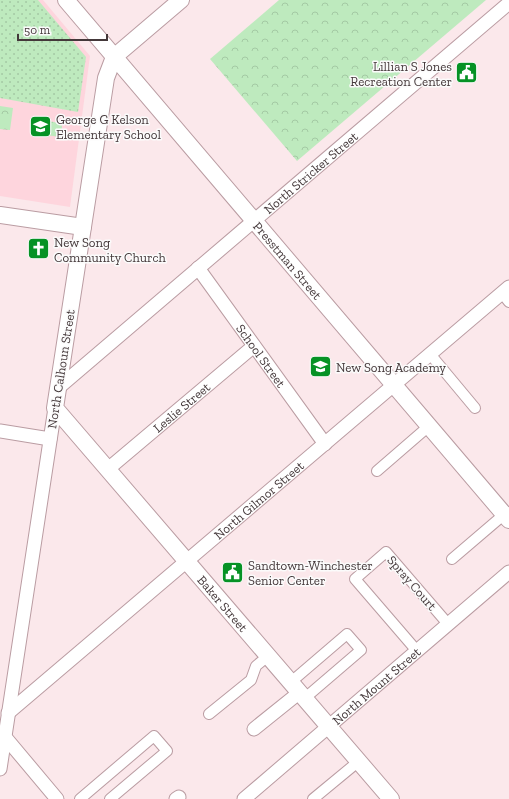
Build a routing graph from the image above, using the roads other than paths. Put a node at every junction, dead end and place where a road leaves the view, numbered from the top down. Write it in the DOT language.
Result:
graph roads {
  1 [pos="66,0"];
  2 [pos="181,0"];
  3 [pos="509,3"];
  4 [pos="114,57"];
  5 [pos="0,215"];
  6 [pos="254,221"];
  7 [pos="83,227"];
  8 [pos="198,268"];
  9 [pos="507,294"];
  10 [pos="254,346"];
  11 [pos="430,354"];
  12 [pos="394,385"];
  13 [pos="58,388"];
  14 [pos="55,408"];
  15 [pos="474,408"];
  16 [pos="429,426"];
  17 [pos="0,432"];
  18 [pos="50,439"];
  19 [pos="325,444"];
  20 [pos="108,469"];
  21 [pos="377,471"];
  22 [pos="507,515"];
  23 [pos="452,559"];
  24 [pos="187,561"];
  25 [pos="509,572"];
  26 [pos="448,624"];
  27 [pos="417,651"];
  28 [pos="268,656"];
  29 [pos="299,690"];
  30 [pos="209,714"];
  31 [pos="5,724"];
  32 [pos="329,726"];
  33 [pos="254,729"];
  34 [pos="359,761"];
  35 [pos="0,769"];
  36 [pos="57,799"];
  37 [pos="80,799"];
  38 [pos="110,799"];
  39 [pos="244,799"];
  40 [pos="313,799"];
  41 [pos="390,799"];
  1 -- 4 [label="street, Presstman Street"];
  2 -- 4 [label="street, North Calhoun Street"];
  3 -- 6 [label="street, North Stricker Street"];
  4 -- 6 [label="street, Presstman Street"];
  4 -- 7 [label="street, North Calhoun Street"];
  5 -- 7 [label="street"];
  6 -- 8 [label="street, North Stricker Street"];
  6 -- 12 [label="street, Presstman Street"];
  7 -- 13 [label="street, North Calhoun Street"];
  8 -- 10 [label="street, School Street"];
  8 -- 13 [label="street, North Stricker Street"];
  9 -- 11 [label="street, North Gilmor Street"];
  10 -- 19 [label="street, School Street"];
  10 -- 20 [label="street, Leslie Street"];
  11 -- 12 [label="street, North Gilmor Street"];
  11 -- 15 [label="street"];
  12 -- 16 [label="street, Presstman Street"];
  12 -- 19 [label="street, North Gilmor Street"];
  13 -- 14 [label="street, North Calhoun Street"];
  14 -- 18 [label="street, North Calhoun Street"];
  14 -- 20 [label="street, Baker Street"];
  16 -- 21 [label="street"];
  16 -- 22 [label="street, Presstman Street"];
  17 -- 18 [label="street"];
  18 -- 31 [label="street, North Calhoun Street"];
  19 -- 24 [label="street, North Gilmor Street"];
  20 -- 24 [label="street, Baker Street"];
  22 -- 23 [label="street"];
  24 -- 28 [label="street, Baker Street"];
  24 -- 31 [label="street, North Gilmor Street"];
  25 -- 26 [label="street, North Mount Street"];
  26 -- 27 [label="street, North Mount Street"];
  26 -- 27 [label="street, Spray Court"];
  27 -- 32 [label="street, North Mount Street"];
  28 -- 29 [label="street, Baker Street"];
  28 -- 30 [label="street"];
  29 -- 29 [label="street"];
  29 -- 32 [label="street, Baker Street"];
  29 -- 33 [label="street"];
  31 -- 35 [label="street, North Calhoun Street"];
  31 -- 36 [label="street"];
  32 -- 34 [label="street, Baker Street"];
  32 -- 39 [label="street, North Mount Street"];
  34 -- 40 [label="street"];
  34 -- 41 [label="street, Baker Street"];
  37 -- 38 [label="street"];
}
